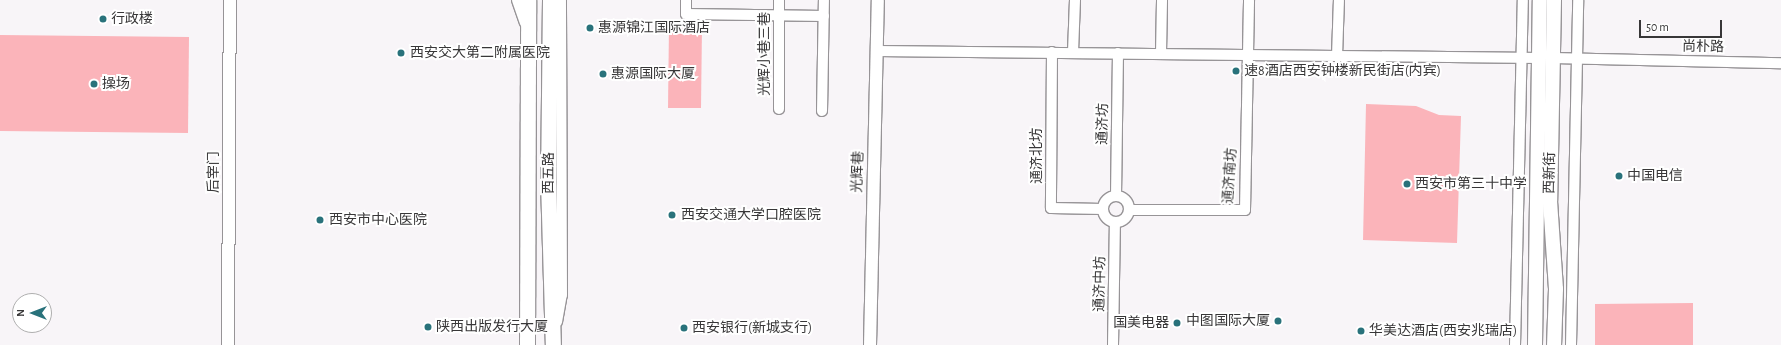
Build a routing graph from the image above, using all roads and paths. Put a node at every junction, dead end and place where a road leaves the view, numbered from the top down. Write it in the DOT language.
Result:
graph roads {
  1 [pos="230,0"];
  2 [pos="517,0"];
  3 [pos="528,0"];
  4 [pos="550,0"];
  5 [pos="561,0"];
  6 [pos="686,0"];
  7 [pos="779,0"];
  8 [pos="824,0"];
  9 [pos="878,0"];
  10 [pos="1075,0"];
  11 [pos="1162,0"];
  12 [pos="1249,0"];
  13 [pos="1340,0"];
  14 [pos="1523,0"];
  15 [pos="1540,0"];
  16 [pos="1554,0"];
  17 [pos="1578,0"];
  18 [pos="824,16"];
  19 [pos="779,17"];
  20 [pos="528,32"];
  21 [pos="877,51"];
  22 [pos="1052,52"];
  23 [pos="1073,52"];
  24 [pos="1118,53"];
  25 [pos="1161,53"];
  26 [pos="1248,54"];
  27 [pos="1337,56"];
  28 [pos="1522,58"];
  29 [pos="1546,58"];
  30 [pos="1576,59"];
  31 [pos="1781,63"];
  32 [pos="779,109"];
  33 [pos="822,111"];
  34 [pos="1116,196"];
  35 [pos="1102,209"];
  36 [pos="1129,210"];
  37 [pos="1115,223"];
  38 [pos="553,342"];
  39 [pos="228,345"];
  40 [pos="527,345"];
  41 [pos="870,345"];
  42 [pos="1113,345"];
  43 [pos="1514,345"];
  44 [pos="1535,345"];
  45 [pos="1554,345"];
  46 [pos="1571,345"];
  1 -- 39 [label="street, 后宰门"];
  2 -- 20 [label="street"];
  3 -- 20 [label="main road, 西五路"];
  4 -- 38 [label="main road, 西五路"];
  5 -- 38 [label="street"];
  6 -- 19 [label="street"];
  7 -- 19 [label="street, 光辉小巷三巷"];
  8 -- 18 [label="street"];
  9 -- 21 [label="street, 光辉巷"];
  10 -- 23 [label="street"];
  11 -- 25 [label="street"];
  12 -- 26 [label="street"];
  13 -- 27 [label="street"];
  14 -- 28 [label="street"];
  15 -- 29 [label="main road, 西新街"];
  16 -- 29 [label="main road, 西新街"];
  17 -- 30 [label="street"];
  18 -- 19 [label="street"];
  18 -- 33 [label="street"];
  19 -- 32 [label="street, 光辉小巷三巷"];
  20 -- 40 [label="main road, 西五路"];
  21 -- 22 [label="street, 尚朴路"];
  21 -- 41 [label="street, 光辉巷"];
  22 -- 23 [label="street, 尚朴路"];
  22 -- 35 [label="street, 通济北坊"];
  23 -- 24 [label="street, 尚朴路"];
  24 -- 25 [label="street, 尚朴路"];
  24 -- 34 [label="street, 通济坊"];
  25 -- 26 [label="street, 尚朴路"];
  26 -- 27 [label="street, 尚朴路"];
  26 -- 36 [label="street, 通济南坊"];
  27 -- 28 [label="street, 尚朴路"];
  28 -- 29 [label="street, 尚朴路"];
  28 -- 43 [label="street"];
  29 -- 30 [label="street, 尚朴路"];
  29 -- 44 [label="main road, 西新街"];
  29 -- 45 [label="main road, 西新街"];
  30 -- 31 [label="street, 尚朴路"];
  30 -- 46 [label="street"];
  34 -- 35 [label="street"];
  34 -- 36 [label="street"];
  35 -- 37 [label="street"];
  36 -- 37 [label="street"];
  37 -- 42 [label="street, 通济中坊"];
}
